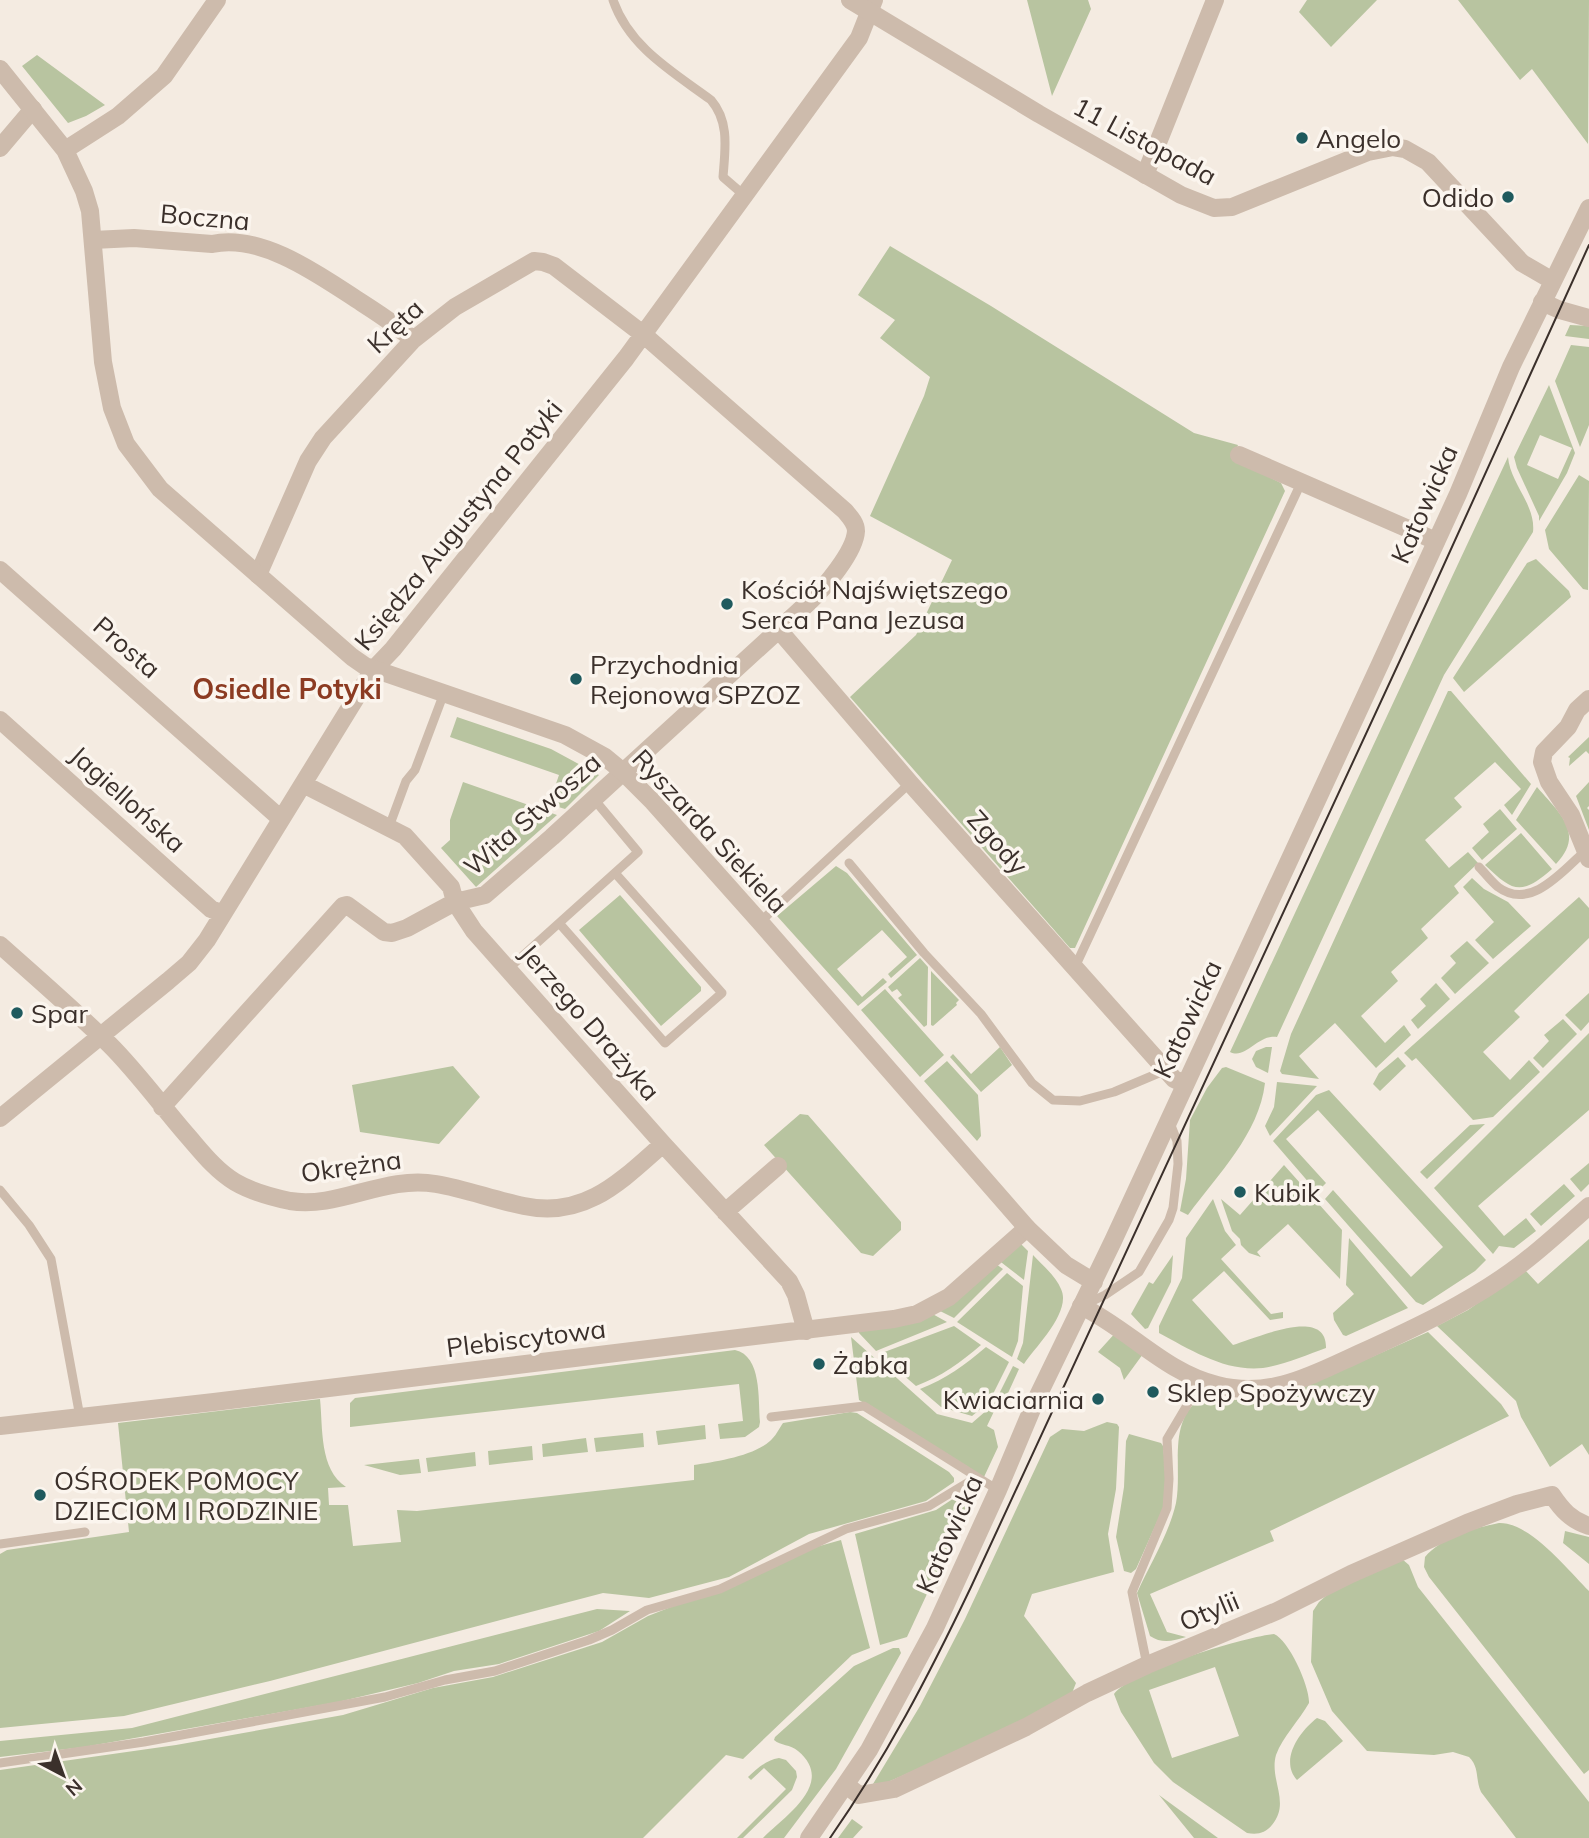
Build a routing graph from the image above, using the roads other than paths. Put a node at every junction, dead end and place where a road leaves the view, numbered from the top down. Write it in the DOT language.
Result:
graph roads {
  1 [pos="217,0"];
  2 [pos="613,0"];
  3 [pos="850,0"];
  4 [pos="1215,0"];
  5 [pos="871,6"];
  6 [pos="0,69"];
  7 [pos="33,109"];
  8 [pos="0,148"];
  9 [pos="65,150"];
  10 [pos="1145,175"];
  11 [pos="745,196"];
  12 [pos="1589,208"];
  13 [pos="93,240"];
  14 [pos="1553,281"];
  15 [pos="1542,302"];
  16 [pos="1589,318"];
  17 [pos="644,335"];
  18 [pos="414,340"];
  19 [pos="1239,455"];
  20 [pos="1301,482"];
  21 [pos="1436,541"];
  22 [pos="0,570"];
  23 [pos="258,575"];
  24 [pos="778,629"];
  25 [pos="373,670"];
  26 [pos="444,693"];
  27 [pos="1589,699"];
  28 [pos="0,720"];
  29 [pos="622,771"];
  30 [pos="910,783"];
  31 [pos="303,784"];
  32 [pos="593,799"];
  33 [pos="281,819"];
  34 [pos="389,827"];
  35 [pos="1587,855"];
  36 [pos="849,863"];
  37 [pos="1479,867"];
  38 [pos="615,873"];
  39 [pos="455,902"];
  40 [pos="223,914"];
  41 [pos="760,922"];
  42 [pos="559,923"];
  43 [pos="0,945"];
  44 [pos="1075,967"];
  45 [pos="508,969"];
  46 [pos="94,1031"];
  47 [pos="1166,1070"];
  48 [pos="1185,1084"];
  49 [pos="162,1107"];
  50 [pos="0,1118"];
  51 [pos="1169,1121"];
  52 [pos="663,1144"];
  53 [pos="778,1166"];
  54 [pos="0,1190"];
  55 [pos="1589,1206"];
  56 [pos="725,1212"];
  57 [pos="1027,1228"];
  58 [pos="1094,1282"];
  59 [pos="1081,1306"];
  60 [pos="806,1331"];
  61 [pos="1202,1380"];
  62 [pos="80,1417"];
  63 [pos="771,1417"];
  64 [pos="0,1426"];
  65 [pos="977,1477"];
  66 [pos="998,1490"];
  67 [pos="1589,1526"];
  68 [pos="85,1532"];
  69 [pos="0,1545"];
  70 [pos="1147,1665"];
  71 [pos="0,1763"];
  72 [pos="846,1785"];
  73 [pos="809,1838"];
  1 -- 9 [label="street"];
  2 -- 11 [label="lane"];
  3 -- 5 [label="street, 11 Listopada"];
  4 -- 10 [label="street"];
  5 -- 10 [label="street, 11 Listopada"];
  5 -- 11 [label="street, Księdza Augustyna Potyki"];
  6 -- 7 [label="street, Ryszarda Siekiela"];
  7 -- 8 [label="street"];
  7 -- 9 [label="street, Ryszarda Siekiela"];
  9 -- 13 [label="street, Ryszarda Siekiela"];
  10 -- 14 [label="street, 11 Listopada"];
  11 -- 17 [label="street, Księdza Augustyna Potyki"];
  12 -- 14 [label="street, Katowicka"];
  13 -- 18 [label="street, Boczna"];
  13 -- 23 [label="street, Ryszarda Siekiela"];
  14 -- 15 [label="street, Katowicka"];
  15 -- 16 [label="street"];
  15 -- 21 [label="street, Katowicka"];
  17 -- 18 [label="street, Kręta"];
  17 -- 24 [label="street, Wita Stwosza"];
  17 -- 25 [label="street, Księdza Augustyna Potyki"];
  18 -- 23 [label="street, Kręta"];
  19 -- 20 [label="street"];
  20 -- 21 [label="street"];
  20 -- 44 [label="lane"];
  21 -- 48 [label="street, Katowicka"];
  22 -- 33 [label="street, Prosta"];
  23 -- 25 [label="street, Ryszarda Siekiela"];
  24 -- 29 [label="street, Wita Stwosza"];
  24 -- 30 [label="street, Zgody"];
  25 -- 26 [label="street, Ryszarda Siekiela"];
  25 -- 31 [label="street, Księdza Augustyna Potyki"];
  26 -- 29 [label="street, Ryszarda Siekiela"];
  26 -- 34 [label="lane"];
  27 -- 35 [label="street"];
  28 -- 40 [label="street, Jagiellońska"];
  29 -- 32 [label="street, Wita Stwosza"];
  29 -- 41 [label="street, Ryszarda Siekiela"];
  30 -- 41 [label="lane"];
  30 -- 44 [label="street, Zgody"];
  31 -- 33 [label="street, Księdza Augustyna Potyki"];
  31 -- 34 [label="street, Jerzego Drażyka"];
  32 -- 38 [label="lane"];
  32 -- 39 [label="street, Wita Stwosza"];
  33 -- 40 [label="street, Księdza Augustyna Potyki"];
  34 -- 39 [label="street, Jerzego Drażyka"];
  35 -- 37 [label="lane"];
  36 -- 47 [label="lane"];
  38 -- 42 [label="lane"];
  38 -- 42 [label="lane"];
  39 -- 45 [label="street, Jerzego Drażyka"];
  39 -- 49 [label="street, Wita Stwosza"];
  40 -- 46 [label="street, Księdza Augustyna Potyki"];
  41 -- 57 [label="street, Ryszarda Siekiela"];
  42 -- 45 [label="lane"];
  43 -- 46 [label="street, Okrężna"];
  44 -- 47 [label="street, Zgody"];
  45 -- 52 [label="street, Jerzego Drażyka"];
  46 -- 49 [label="street, Okrężna"];
  46 -- 50 [label="street, Księdza Augustyna Potyki"];
  47 -- 48 [label="street, Zgody"];
  48 -- 51 [label="street, Katowicka"];
  49 -- 52 [label="street, Okrężna"];
  51 -- 58 [label="street, Katowicka"];
  51 -- 59 [label="lane"];
  52 -- 56 [label="street, Jerzego Drażyka"];
  53 -- 56 [label="street"];
  54 -- 62 [label="lane"];
  55 -- 61 [label="street"];
  56 -- 60 [label="street, Jerzego Drażyka"];
  57 -- 58 [label="street, Ryszarda Siekiela"];
  57 -- 60 [label="street, Plebiscytowa"];
  58 -- 59 [label="street, Katowicka"];
  59 -- 61 [label="street"];
  59 -- 66 [label="street, Katowicka"];
  60 -- 62 [label="street, Plebiscytowa"];
  61 -- 70 [label="lane"];
  62 -- 64 [label="street, Plebiscytowa"];
  63 -- 65 [label="lane"];
  65 -- 66 [label="lane"];
  65 -- 71 [label="lane"];
  66 -- 72 [label="street, Katowicka"];
  67 -- 70 [label="street, Otylii"];
  68 -- 69 [label="lane"];
  70 -- 72 [label="street, Otylii"];
  72 -- 73 [label="street, Katowicka"];
}
